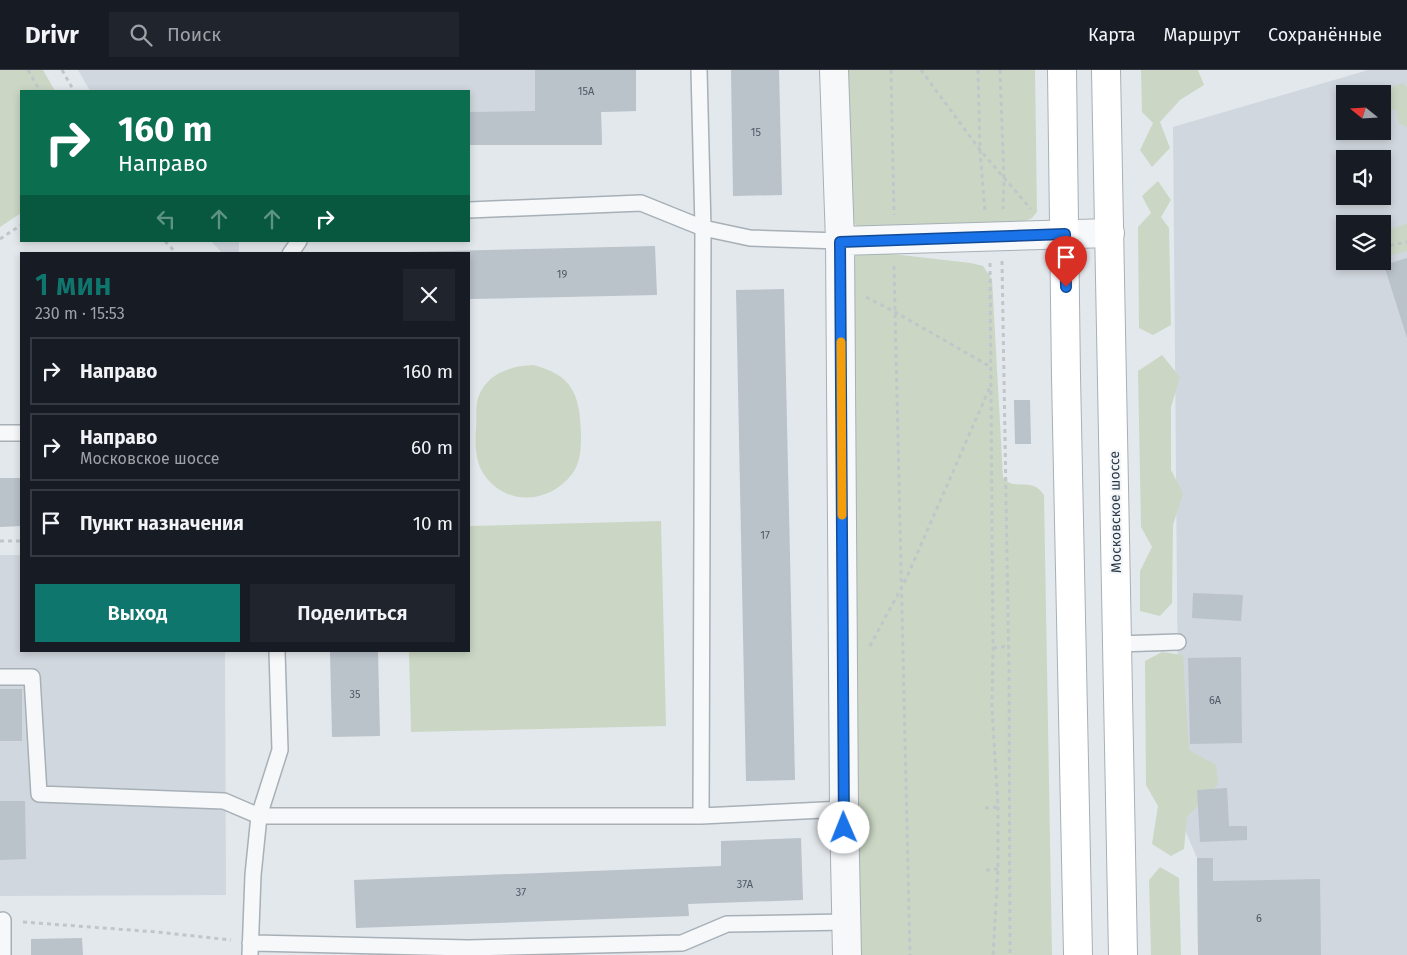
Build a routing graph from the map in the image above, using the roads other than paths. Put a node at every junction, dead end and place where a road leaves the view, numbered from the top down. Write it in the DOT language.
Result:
graph roads {
  1 [pos="699,70"];
  2 [pos="834,70"];
  3 [pos="1062,70"];
  4 [pos="1106,70"];
  5 [pos="470,210"];
  6 [pos="703,228"];
  7 [pos="1110,233"];
  8 [pos="1065,234"];
  9 [pos="299,242"];
  10 [pos="840,242"];
  11 [pos="292,252"];
  12 [pos="0,432"];
  13 [pos="20,433"];
  14 [pos="1178,642"];
  15 [pos="1118,644"];
  16 [pos="277,652"];
  17 [pos="0,677"];
  18 [pos="844,809"];
  19 [pos="259,816"];
  20 [pos="701,816"];
  21 [pos="3,920"];
  22 [pos="846,922"];
  23 [pos="250,949"];
  24 [pos="3,955"];
  25 [pos="847,955"];
  26 [pos="1078,955"];
  27 [pos="1123,955"];
  1 -- 6 [label="lane"];
  2 -- 10 [label="street"];
  3 -- 8 [label="main road"];
  4 -- 7 [label="main road, Московское шоссе"];
  5 -- 6 [label="lane"];
  6 -- 10 [label="lane"];
  6 -- 20 [label="lane"];
  7 -- 8 [label="street"];
  7 -- 15 [label="main road, Московское шоссе"];
  8 -- 10 [label="street"];
  8 -- 26 [label="main road"];
  9 -- 11 [label="lane"];
  10 -- 18 [label="street"];
  12 -- 13 [label="lane"];
  14 -- 15 [label="lane"];
  15 -- 27 [label="main road, Московское шоссе"];
  16 -- 19 [label="lane"];
  17 -- 19 [label="lane"];
  18 -- 20 [label="lane"];
  18 -- 22 [label="street"];
  19 -- 20 [label="lane"];
  19 -- 23 [label="lane"];
  21 -- 24 [label="lane"];
  22 -- 23 [label="lane"];
  22 -- 25 [label="street"];
}
